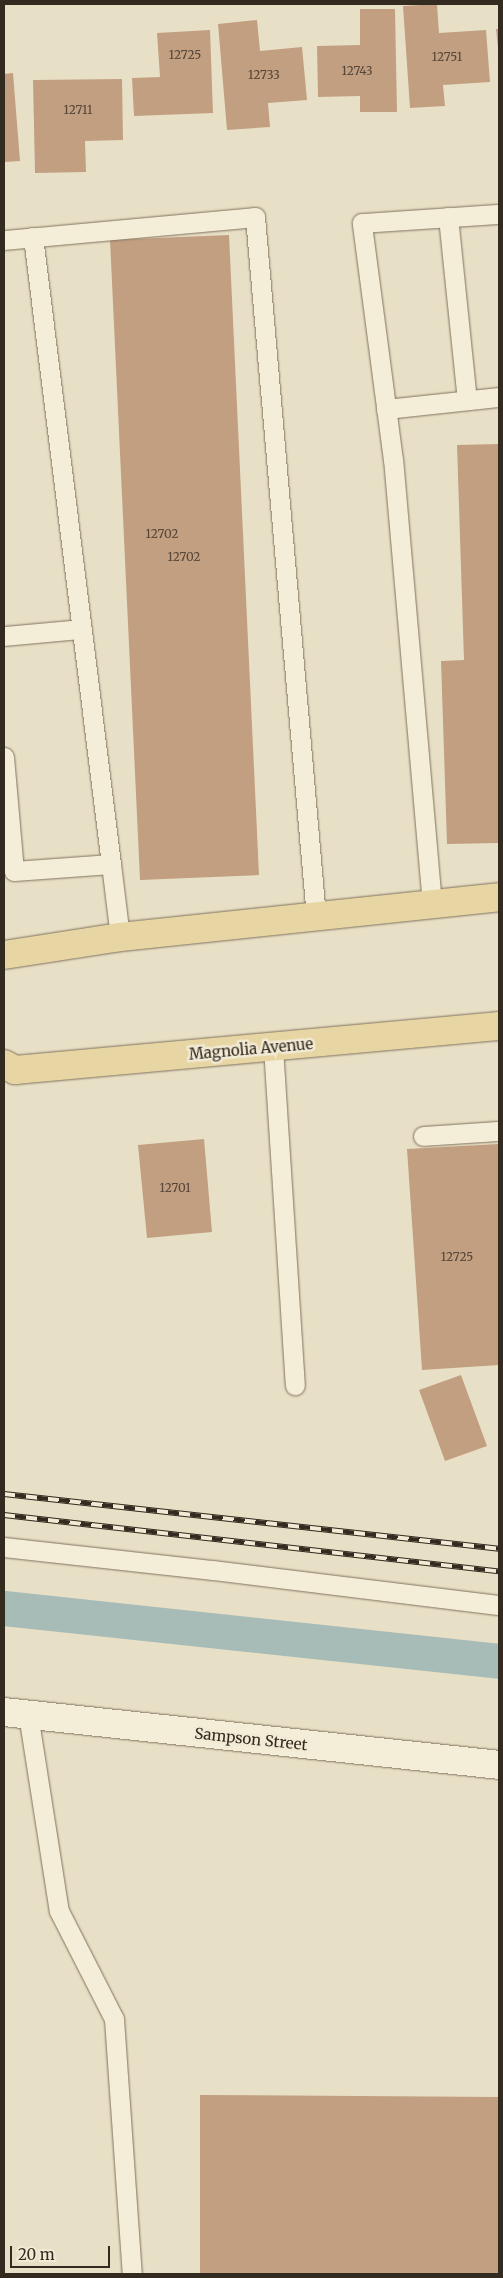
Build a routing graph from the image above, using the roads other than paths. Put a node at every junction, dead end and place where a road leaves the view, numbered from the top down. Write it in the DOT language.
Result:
graph roads {
  1 [pos="499,214"];
  2 [pos="448,217"];
  3 [pos="33,237"];
  4 [pos="4,240"];
  5 [pos="499,397"];
  6 [pos="467,400"];
  7 [pos="386,409"];
  8 [pos="82,629"];
  9 [pos="4,636"];
  10 [pos="4,757"];
  11 [pos="111,864"];
  12 [pos="499,897"];
  13 [pos="432,904"];
  14 [pos="316,917"];
  15 [pos="120,937"];
  16 [pos="4,955"];
  17 [pos="499,1026"];
  18 [pos="273,1047"];
  19 [pos="7,1069"];
  20 [pos="499,1131"];
  21 [pos="423,1136"];
  22 [pos="295,1385"];
  23 [pos="4,1547"];
  24 [pos="499,1605"];
  25 [pos="16,1713"];
  26 [pos="499,1765"];
  27 [pos="132,2274"];
  1 -- 2 [label="lane"];
  2 -- 6 [label="lane"];
  2 -- 7 [label="lane"];
  3 -- 4 [label="lane"];
  3 -- 8 [label="lane"];
  3 -- 14 [label="lane"];
  5 -- 6 [label="lane"];
  6 -- 7 [label="lane"];
  7 -- 13 [label="lane"];
  8 -- 9 [label="lane"];
  8 -- 11 [label="lane"];
  10 -- 11 [label="lane"];
  11 -- 15 [label="lane"];
  12 -- 13 [label="main road"];
  13 -- 14 [label="main road"];
  14 -- 15 [label="main road"];
  15 -- 16 [label="main road"];
  17 -- 18 [label="main road, Magnolia Avenue"];
  18 -- 19 [label="main road, Magnolia Avenue"];
  18 -- 22 [label="lane"];
  20 -- 21 [label="lane"];
  23 -- 24 [label="lane"];
  25 -- 26 [label="street, Sampson Street"];
  25 -- 27 [label="lane"];
}
